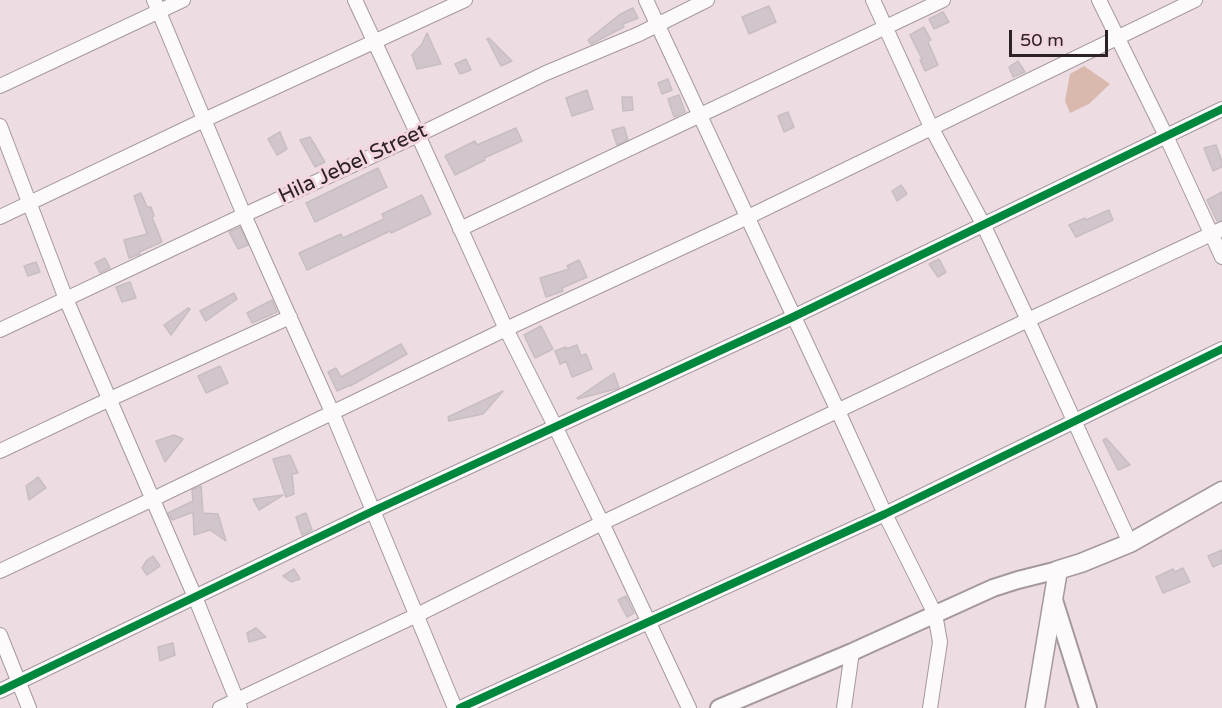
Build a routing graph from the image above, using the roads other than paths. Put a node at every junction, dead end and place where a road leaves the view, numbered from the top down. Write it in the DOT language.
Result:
graph roads {
  1 [pos="183,0"];
  2 [pos="355,0"];
  3 [pos="465,0"];
  4 [pos="646,0"];
  5 [pos="707,0"];
  6 [pos="873,0"];
  7 [pos="943,0"];
  8 [pos="1098,0"];
  9 [pos="1195,0"];
  10 [pos="156,6"];
  11 [pos="658,24"];
  12 [pos="886,28"];
  13 [pos="1117,37"];
  14 [pos="374,41"];
  15 [pos="0,86"];
  16 [pos="1222,109"];
  17 [pos="700,116"];
  18 [pos="204,120"];
  19 [pos="0,126"];
  20 [pos="931,127"];
  21 [pos="418,135"];
  22 [pos="1166,136"];
  23 [pos="30,203"];
  24 [pos="244,215"];
  25 [pos="0,217"];
  26 [pos="748,217"];
  27 [pos="982,224"];
  28 [pos="460,230"];
  29 [pos="1217,232"];
  30 [pos="1222,257"];
  31 [pos="66,298"];
  32 [pos="290,317"];
  33 [pos="793,317"];
  34 [pos="1028,320"];
  35 [pos="506,329"];
  36 [pos="0,330"];
  37 [pos="1222,349"];
  38 [pos="110,399"];
  39 [pos="838,411"];
  40 [pos="332,412"];
  41 [pos="1074,422"];
  42 [pos="555,426"];
  43 [pos="0,451"];
  44 [pos="1222,491"];
  45 [pos="153,500"];
  46 [pos="373,511"];
  47 [pos="885,514"];
  48 [pos="602,523"];
  49 [pos="1130,543"];
  50 [pos="1058,570"];
  51 [pos="0,572"];
  52 [pos="195,597"];
  53 [pos="1053,597"];
  54 [pos="935,614"];
  55 [pos="417,615"];
  56 [pos="648,622"];
  57 [pos="0,635"];
  58 [pos="852,652"];
  59 [pos="18,682"];
  60 [pos="0,691"];
  61 [pos="238,704"];
  62 [pos="29,708"];
  63 [pos="220,708"];
  64 [pos="458,708"];
  65 [pos="689,708"];
  66 [pos="719,708"];
  67 [pos="844,708"];
  68 [pos="930,708"];
  69 [pos="1035,708"];
  70 [pos="1088,708"];
  1 -- 10 [label="street"];
  2 -- 14 [label="street"];
  3 -- 14 [label="street"];
  4 -- 11 [label="street"];
  5 -- 11 [label="street, Hila Jebel Street"];
  6 -- 12 [label="street"];
  7 -- 12 [label="street"];
  8 -- 13 [label="street"];
  9 -- 13 [label="street"];
  10 -- 15 [label="street"];
  10 -- 18 [label="street"];
  11 -- 17 [label="street"];
  11 -- 21 [label="street, Hila Jebel Street"];
  12 -- 17 [label="street"];
  12 -- 20 [label="street"];
  13 -- 20 [label="street"];
  13 -- 22 [label="street"];
  14 -- 18 [label="street"];
  14 -- 21 [label="street"];
  16 -- 22 [label="street"];
  17 -- 26 [label="street"];
  17 -- 28 [label="street"];
  18 -- 23 [label="street"];
  18 -- 24 [label="street"];
  19 -- 23 [label="street"];
  20 -- 26 [label="street"];
  20 -- 27 [label="street"];
  21 -- 24 [label="street, Hila Jebel Street"];
  21 -- 28 [label="street"];
  22 -- 27 [label="street"];
  22 -- 29 [label="street"];
  23 -- 25 [label="street"];
  23 -- 31 [label="street"];
  24 -- 31 [label="street, Hila Jebel Street"];
  24 -- 32 [label="street"];
  26 -- 33 [label="street"];
  26 -- 35 [label="street"];
  27 -- 33 [label="street"];
  27 -- 34 [label="street"];
  28 -- 35 [label="street"];
  29 -- 30 [label="street"];
  29 -- 34 [label="street"];
  31 -- 36 [label="street, Hila Jebel Street"];
  31 -- 38 [label="street"];
  32 -- 38 [label="street"];
  32 -- 40 [label="street"];
  33 -- 39 [label="street"];
  33 -- 42 [label="street"];
  34 -- 39 [label="street"];
  34 -- 41 [label="street"];
  35 -- 40 [label="street"];
  35 -- 42 [label="street"];
  37 -- 41 [label="street"];
  38 -- 43 [label="street"];
  38 -- 45 [label="street"];
  39 -- 47 [label="street"];
  39 -- 48 [label="street"];
  40 -- 45 [label="street"];
  40 -- 46 [label="street"];
  41 -- 47 [label="street"];
  41 -- 49 [label="street"];
  42 -- 46 [label="street"];
  42 -- 48 [label="street"];
  44 -- 49 [label="main road"];
  45 -- 51 [label="street"];
  45 -- 52 [label="street"];
  46 -- 52 [label="street"];
  46 -- 55 [label="street"];
  47 -- 54 [label="street"];
  47 -- 56 [label="street"];
  48 -- 55 [label="street"];
  48 -- 56 [label="street"];
  49 -- 50 [label="main road"];
  50 -- 53 [label="main road"];
  50 -- 54 [label="street"];
  52 -- 59 [label="street"];
  52 -- 61 [label="street"];
  53 -- 69 [label="main road"];
  53 -- 70 [label="street"];
  54 -- 58 [label="street"];
  54 -- 68 [label="street"];
  55 -- 61 [label="street"];
  55 -- 64 [label="street"];
  56 -- 64 [label="street"];
  56 -- 65 [label="street"];
  57 -- 59 [label="street"];
  58 -- 66 [label="street"];
  58 -- 67 [label="street"];
  59 -- 60 [label="street"];
  59 -- 62 [label="street"];
  61 -- 63 [label="street"];
}
